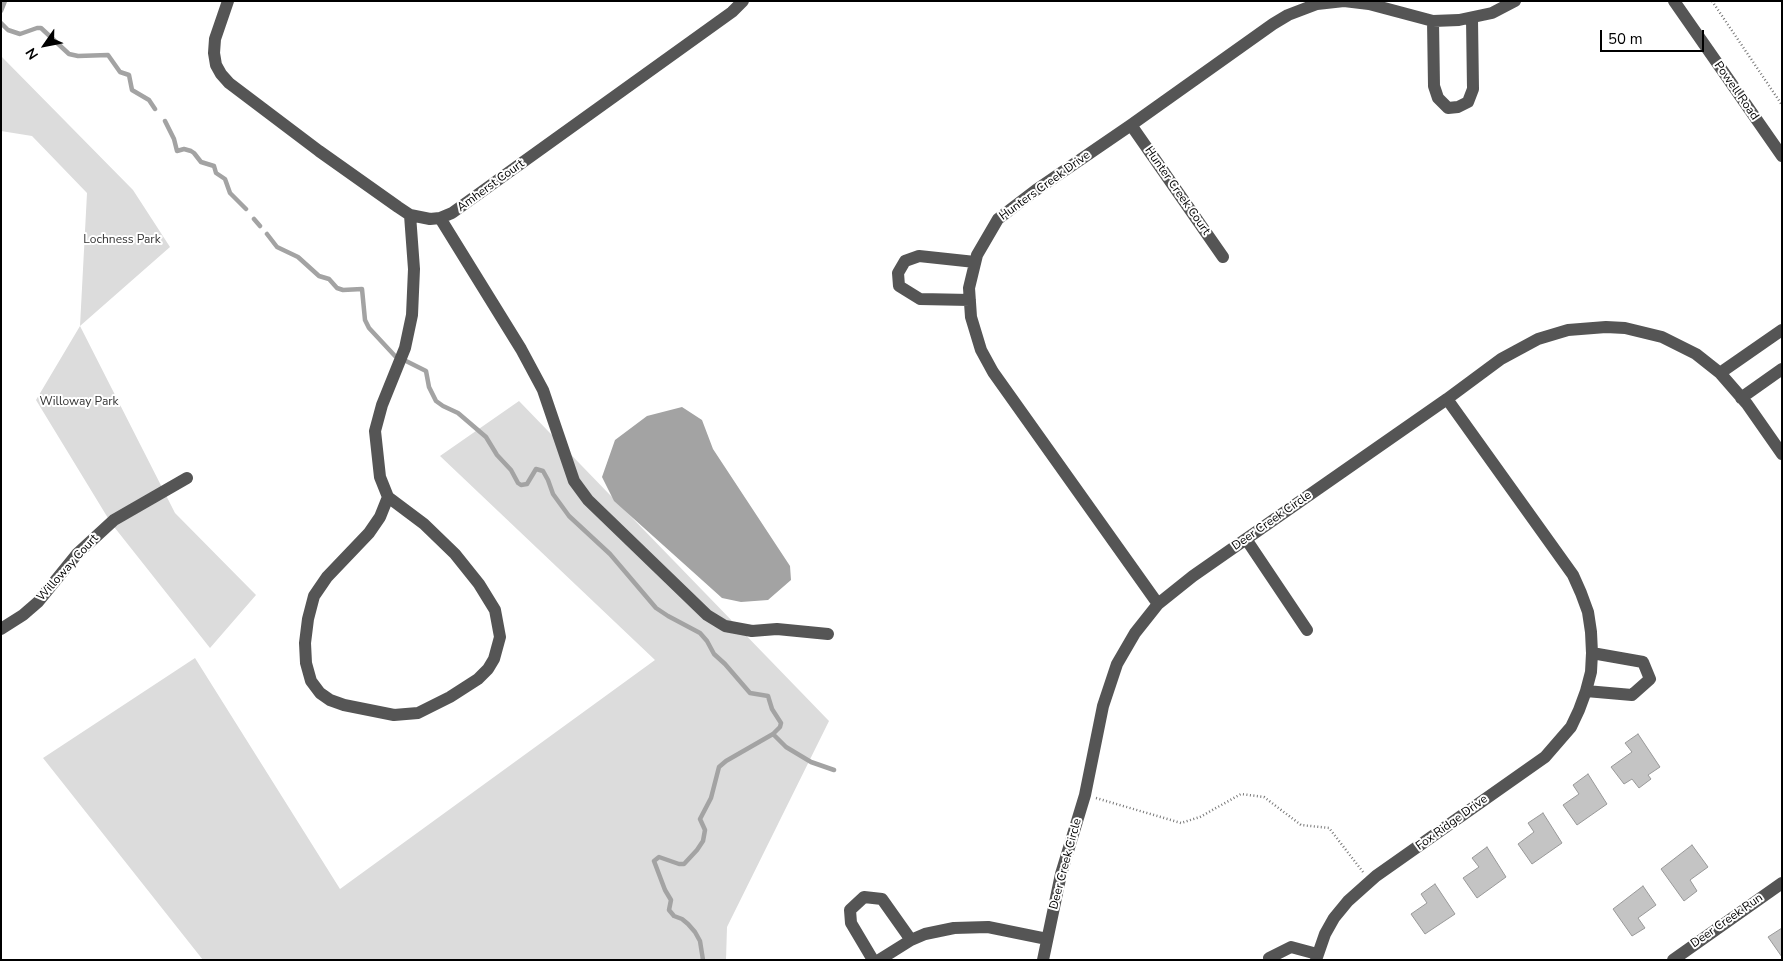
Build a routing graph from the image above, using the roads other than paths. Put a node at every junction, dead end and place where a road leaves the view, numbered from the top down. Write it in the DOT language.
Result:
graph roads {
  1 [pos="228,1"];
  2 [pos="743,1"];
  3 [pos="1515,1"];
  4 [pos="1674,1"];
  5 [pos="1472,19"];
  6 [pos="1433,21"];
  7 [pos="1131,125"];
  8 [pos="1782,156"];
  9 [pos="410,215"];
  10 [pos="440,218"];
  11 [pos="1223,257"];
  12 [pos="975,262"];
  13 [pos="970,300"];
  14 [pos="1782,330"];
  15 [pos="1782,368"];
  16 [pos="1720,373"];
  17 [pos="1741,398"];
  18 [pos="1447,399"];
  19 [pos="1782,454"];
  20 [pos="187,478"];
  21 [pos="388,497"];
  22 [pos="1246,539"];
  23 [pos="1158,604"];
  24 [pos="1,629"];
  25 [pos="1307,630"];
  26 [pos="828,634"];
  27 [pos="1592,653"];
  28 [pos="1586,691"];
  29 [pos="1782,883"];
  30 [pos="910,940"];
  31 [pos="1047,940"];
  32 [pos="1316,957"];
  33 [pos="873,960"];
  34 [pos="879,960"];
  35 [pos="1043,960"];
  36 [pos="1270,960"];
  37 [pos="1673,960"];
  1 -- 9 [label="street"];
  2 -- 10 [label="street, Amherst Court"];
  3 -- 5 [label="street, Hunters Creek Drive"];
  4 -- 8 [label="street, Powell Road"];
  5 -- 6 [label="street, Hunters Creek Drive"];
  5 -- 6 [label="street"];
  6 -- 7 [label="street, Hunters Creek Drive"];
  7 -- 11 [label="street, Hunter Creek Court"];
  7 -- 12 [label="street, Hunters Creek Drive"];
  9 -- 10 [label="street"];
  9 -- 21 [label="street"];
  10 -- 26 [label="street"];
  12 -- 13 [label="street, Hunters Creek Drive"];
  12 -- 13 [label="street"];
  13 -- 23 [label="street, Hunters Creek Drive"];
  14 -- 16 [label="street"];
  15 -- 17 [label="street"];
  16 -- 17 [label="street, Deer Creek Circle"];
  16 -- 18 [label="street, Deer Creek Circle"];
  17 -- 19 [label="street"];
  18 -- 22 [label="street, Deer Creek Circle"];
  18 -- 27 [label="street, Fox Ridge Drive"];
  20 -- 24 [label="street, Willoway Court"];
  21 -- 21 [label="street"];
  22 -- 23 [label="street, Deer Creek Circle"];
  22 -- 25 [label="street"];
  23 -- 31 [label="street, Deer Creek Circle"];
  27 -- 28 [label="street, Fox Ridge Drive"];
  27 -- 28 [label="street"];
  28 -- 32 [label="street, Fox Ridge Drive"];
  29 -- 37 [label="street, Deer Creek Run"];
  30 -- 31 [label="street"];
  30 -- 33 [label="street"];
  30 -- 34 [label="street"];
  31 -- 35 [label="street, Deer Creek Circle"];
  32 -- 36 [label="street, Fox Ridge Drive"];
}
